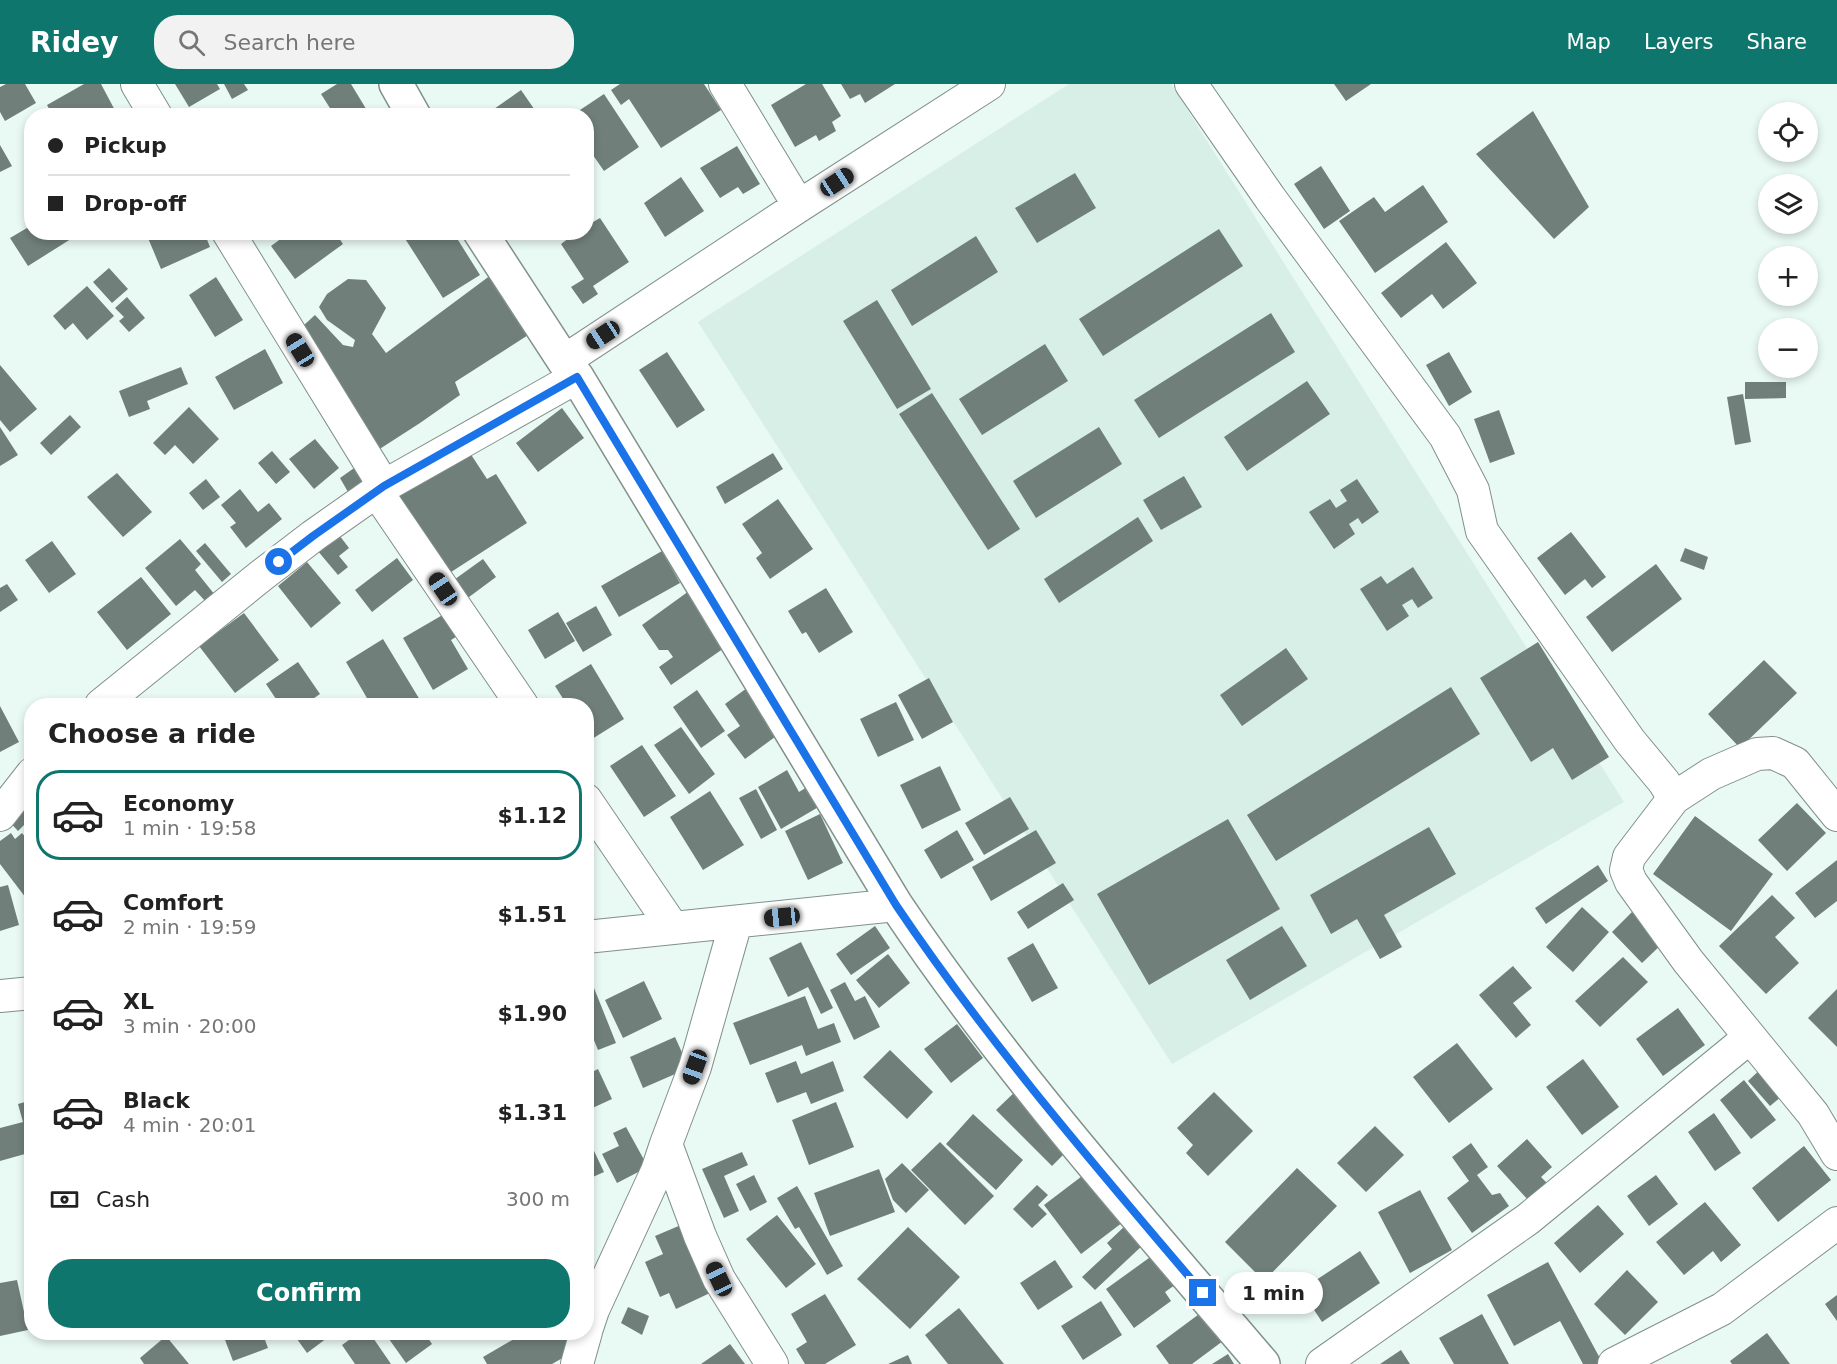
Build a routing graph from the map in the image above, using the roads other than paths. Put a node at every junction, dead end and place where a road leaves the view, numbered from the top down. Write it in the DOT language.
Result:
graph roads {
  1 [pos="137,84"];
  2 [pos="396,84"];
  3 [pos="725,84"];
  4 [pos="989,84"];
  5 [pos="1191,84"];
  6 [pos="151,108"];
  7 [pos="410,108"];
  8 [pos="799,206"];
  9 [pos="233,240"];
  10 [pos="485,240"];
  11 [pos="570,369"];
  12 [pos="381,489"];
  13 [pos="109,698"];
  14 [pos="517,698"];
  15 [pos="24,784"];
  16 [pos="1674,798"];
  17 [pos="594,813"];
  18 [pos="0,814"];
  19 [pos="1837,815"];
  20 [pos="896,905"];
  21 [pos="736,922"];
  22 [pos="673,928"];
  23 [pos="594,936"];
  24 [pos="24,994"];
  25 [pos="0,996"];
  26 [pos="1750,1037"];
  27 [pos="666,1144"];
  28 [pos="1837,1154"];
  29 [pos="1837,1223"];
  30 [pos="594,1308"];
  31 [pos="584,1340"];
  32 [pos="577,1364"];
  33 [pos="772,1364"];
  34 [pos="1263,1364"];
  35 [pos="1322,1364"];
  36 [pos="1614,1364"];
  1 -- 6 [label="street"];
  2 -- 7 [label="street"];
  3 -- 8 [label="street"];
  4 -- 8 [label="street"];
  5 -- 16 [label="street"];
  8 -- 11 [label="street"];
  9 -- 12 [label="street"];
  10 -- 11 [label="street"];
  11 -- 12 [label="street"];
  11 -- 20 [label="street"];
  12 -- 13 [label="street"];
  12 -- 14 [label="street"];
  15 -- 18 [label="street"];
  16 -- 19 [label="street"];
  16 -- 26 [label="street"];
  17 -- 22 [label="street"];
  20 -- 21 [label="street"];
  20 -- 34 [label="street"];
  21 -- 22 [label="street"];
  21 -- 27 [label="street"];
  22 -- 23 [label="street"];
  24 -- 25 [label="street"];
  26 -- 28 [label="street"];
  26 -- 35 [label="street"];
  27 -- 30 [label="street"];
  27 -- 33 [label="street"];
  29 -- 36 [label="street"];
  31 -- 32 [label="street"];
}
